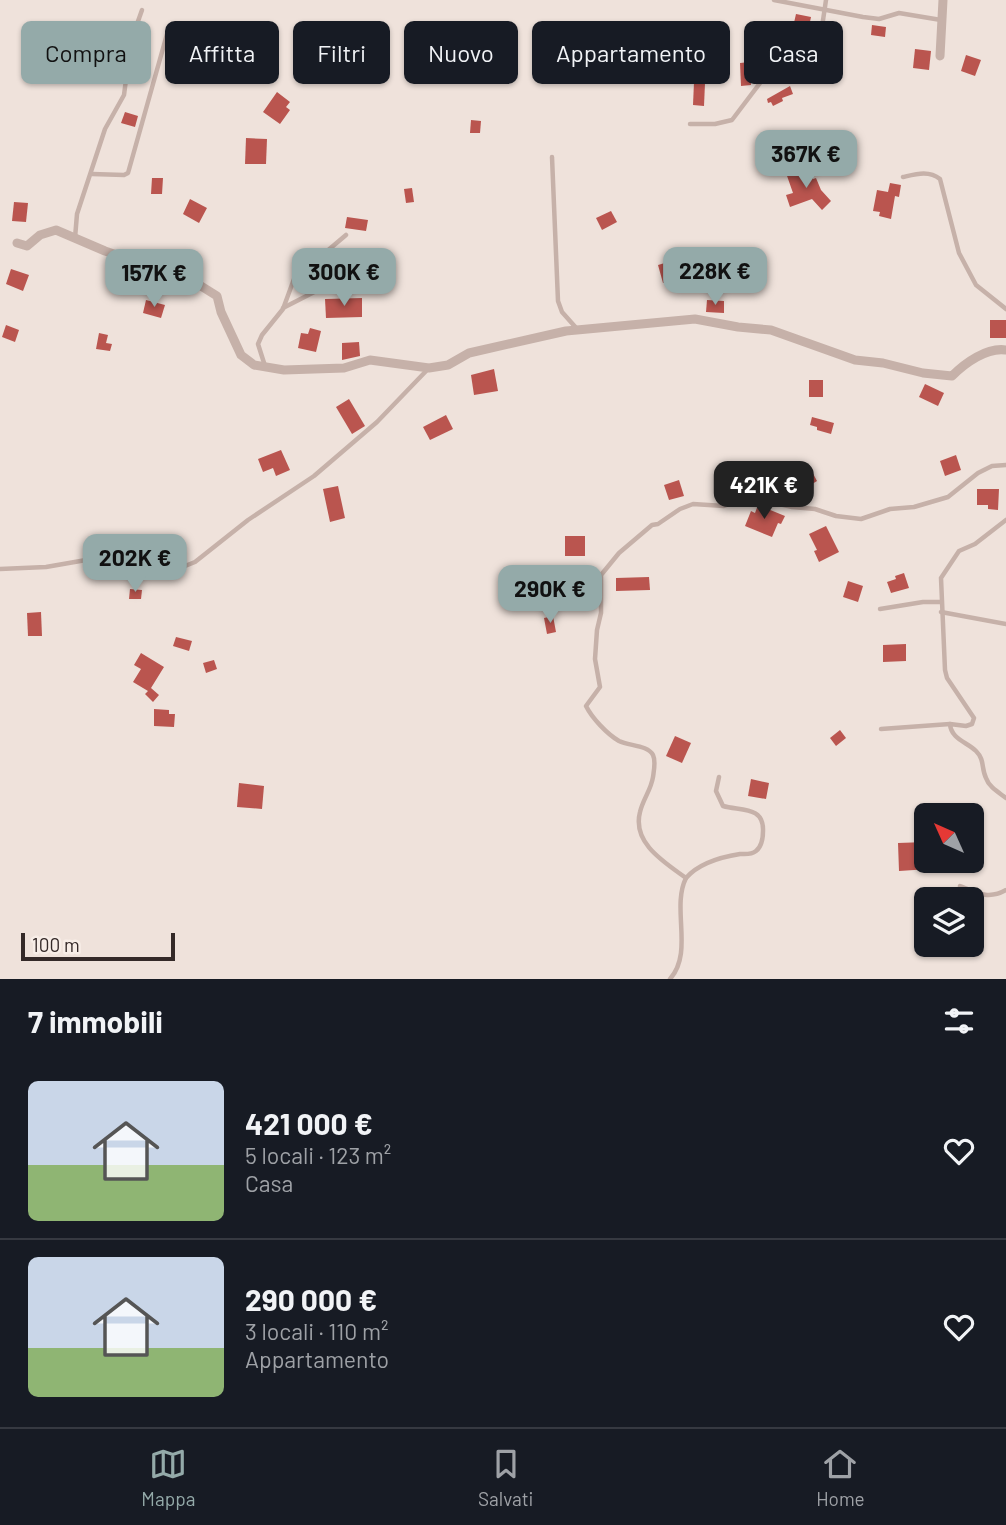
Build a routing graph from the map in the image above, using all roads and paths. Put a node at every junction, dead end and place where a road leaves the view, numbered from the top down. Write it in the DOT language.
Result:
graph roads {
  1 [pos="774,0"];
  2 [pos="826,0"];
  3 [pos="943,0"];
  4 [pos="142,10"];
  5 [pos="825,11"];
  6 [pos="942,20"];
  7 [pos="165,41"];
  8 [pos="940,56"];
  9 [pos="690,124"];
  10 [pos="552,157"];
  11 [pos="92,174"];
  12 [pos="903,177"];
  13 [pos="346,235"];
  14 [pos="75,239"];
  15 [pos="17,243"];
  16 [pos="338,288"];
  17 [pos="282,309"];
  18 [pos="1006,309"];
  19 [pos="578,330"];
  20 [pos="1006,350"];
  21 [pos="265,367"];
  22 [pos="429,368"];
  23 [pos="1006,465"];
  24 [pos="1006,520"];
  25 [pos="0,569"];
  26 [pos="941,602"];
  27 [pos="880,608"];
  28 [pos="941,612"];
  29 [pos="1006,624"];
  30 [pos="950,724"];
  31 [pos="881,729"];
  32 [pos="719,777"];
  33 [pos="1006,797"];
  34 [pos="686,878"];
  35 [pos="960,886"];
  36 [pos="1006,890"];
  37 [pos="670,979"];
  1 -- 5 [label="lane"];
  2 -- 5 [label="lane"];
  3 -- 6 [label="street"];
  4 -- 11 [label="lane"];
  5 -- 6 [label="lane"];
  5 -- 9 [label="lane"];
  6 -- 8 [label="street"];
  7 -- 11 [label="lane"];
  10 -- 19 [label="lane"];
  11 -- 14 [label="lane"];
  12 -- 18 [label="lane"];
  13 -- 17 [label="lane"];
  14 -- 15 [label="street"];
  14 -- 21 [label="street"];
  16 -- 17 [label="lane"];
  17 -- 21 [label="lane"];
  19 -- 20 [label="street"];
  19 -- 22 [label="street"];
  21 -- 22 [label="street"];
  22 -- 25 [label="lane"];
  23 -- 34 [label="lane"];
  24 -- 26 [label="lane"];
  26 -- 27 [label="lane"];
  26 -- 28 [label="lane"];
  28 -- 29 [label="lane"];
  28 -- 30 [label="lane"];
  30 -- 31 [label="lane"];
  30 -- 33 [label="lane"];
  32 -- 34 [label="lane"];
  34 -- 37 [label="lane"];
  35 -- 36 [label="lane"];
}
